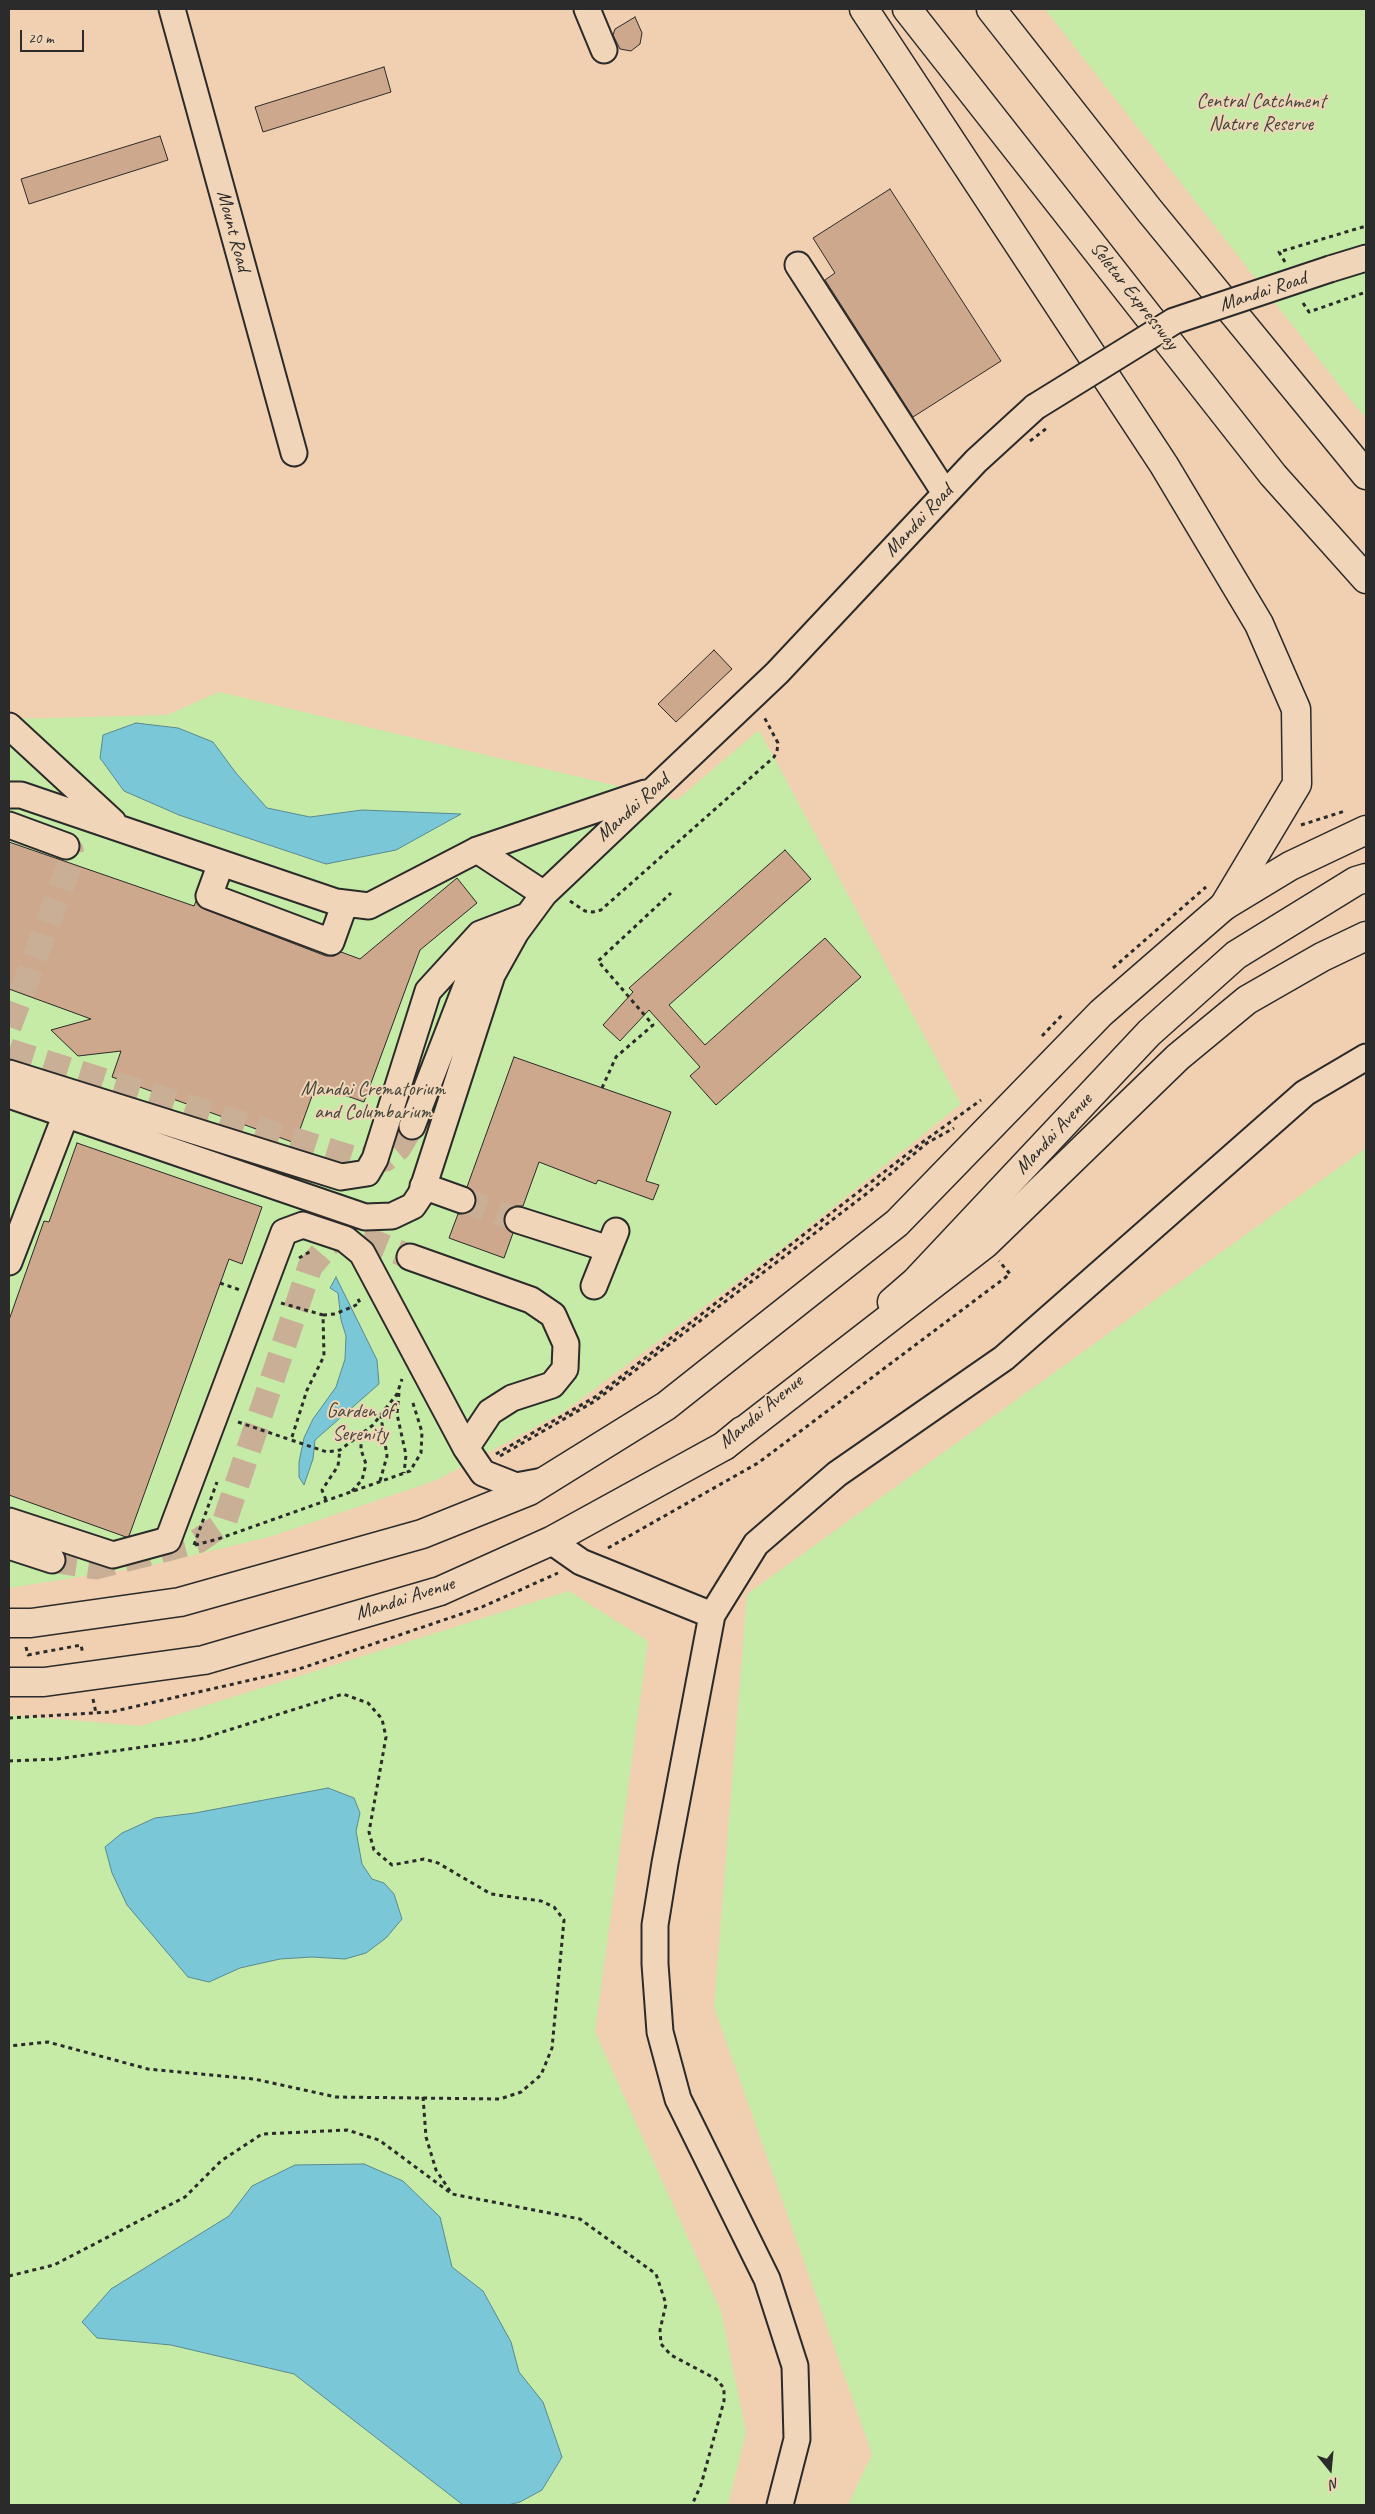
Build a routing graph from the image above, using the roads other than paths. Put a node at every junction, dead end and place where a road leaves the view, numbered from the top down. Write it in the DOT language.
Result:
graph roads {
  1 [pos="172,9"];
  2 [pos="587,9"];
  3 [pos="864,9"];
  4 [pos="907,9"];
  5 [pos="991,9"];
  6 [pos="604,50"];
  7 [pos="1366,258"];
  8 [pos="798,265"];
  9 [pos="294,453"];
  10 [pos="1366,475"];
  11 [pos="945,493"];
  12 [pos="1366,579"];
  13 [pos="9,726"];
  14 [pos="655,790"];
  15 [pos="9,795"];
  16 [pos="9,825"];
  17 [pos="120,828"];
  18 [pos="1366,830"];
  19 [pos="66,846"];
  20 [pos="477,850"];
  21 [pos="221,862"];
  22 [pos="1366,878"];
  23 [pos="544,894"];
  24 [pos="345,903"];
  25 [pos="1224,906"];
  26 [pos="517,920"];
  27 [pos="1366,936"];
  28 [pos="1366,1057"];
  29 [pos="9,1073"];
  30 [pos="11,1094"];
  31 [pos="66,1114"];
  32 [pos="412,1126"];
  33 [pos="423,1186"];
  34 [pos="462,1200"];
  35 [pos="518,1220"];
  36 [pos="410,1257"];
  37 [pos="9,1262"];
  38 [pos="594,1286"];
  39 [pos="724,1446"];
  40 [pos="466,1448"];
  41 [pos="544,1481"];
  42 [pos="9,1521"];
  43 [pos="551,1541"];
  44 [pos="9,1546"];
  45 [pos="52,1560"];
  46 [pos="712,1616"];
  47 [pos="9,1623"];
  48 [pos="9,1682"];
  49 [pos="780,2505"];
  1 -- 9 [label="street, Mount Road"];
  2 -- 6 [label="street"];
  3 -- 25 [label="main road"];
  4 -- 12 [label="main road, Seletar Expressway"];
  5 -- 10 [label="main road"];
  7 -- 11 [label="street, Mandai Road, bridge"];
  8 -- 11 [label="street"];
  11 -- 14 [label="street, Mandai Road"];
  13 -- 17 [label="street"];
  14 -- 20 [label="street"];
  14 -- 23 [label="street, Mandai Road"];
  15 -- 17 [label="street"];
  16 -- 19 [label="street"];
  17 -- 21 [label="street"];
  18 -- 25 [label="main road"];
  20 -- 23 [label="street"];
  20 -- 24 [label="street"];
  21 -- 24 [label="street"];
  21 -- 24 [label="street"];
  22 -- 39 [label="main road, Mandai Avenue"];
  23 -- 26 [label="street, Mandai Road"];
  25 -- 41 [label="main road"];
  26 -- 29 [label="street"];
  26 -- 32 [label="street"];
  26 -- 33 [label="street"];
  27 -- 39 [label="main road"];
  28 -- 46 [label="street"];
  30 -- 31 [label="street"];
  31 -- 33 [label="street"];
  31 -- 37 [label="street"];
  33 -- 34 [label="street"];
  35 -- 38 [label="street"];
  36 -- 40 [label="street"];
  39 -- 43 [label="main road, Mandai Avenue"];
  40 -- 41 [label="street"];
  40 -- 42 [label="street"];
  41 -- 47 [label="main road"];
  43 -- 46 [label="street"];
  43 -- 48 [label="main road, Mandai Avenue"];
  44 -- 45 [label="street"];
  46 -- 49 [label="street"];
}
